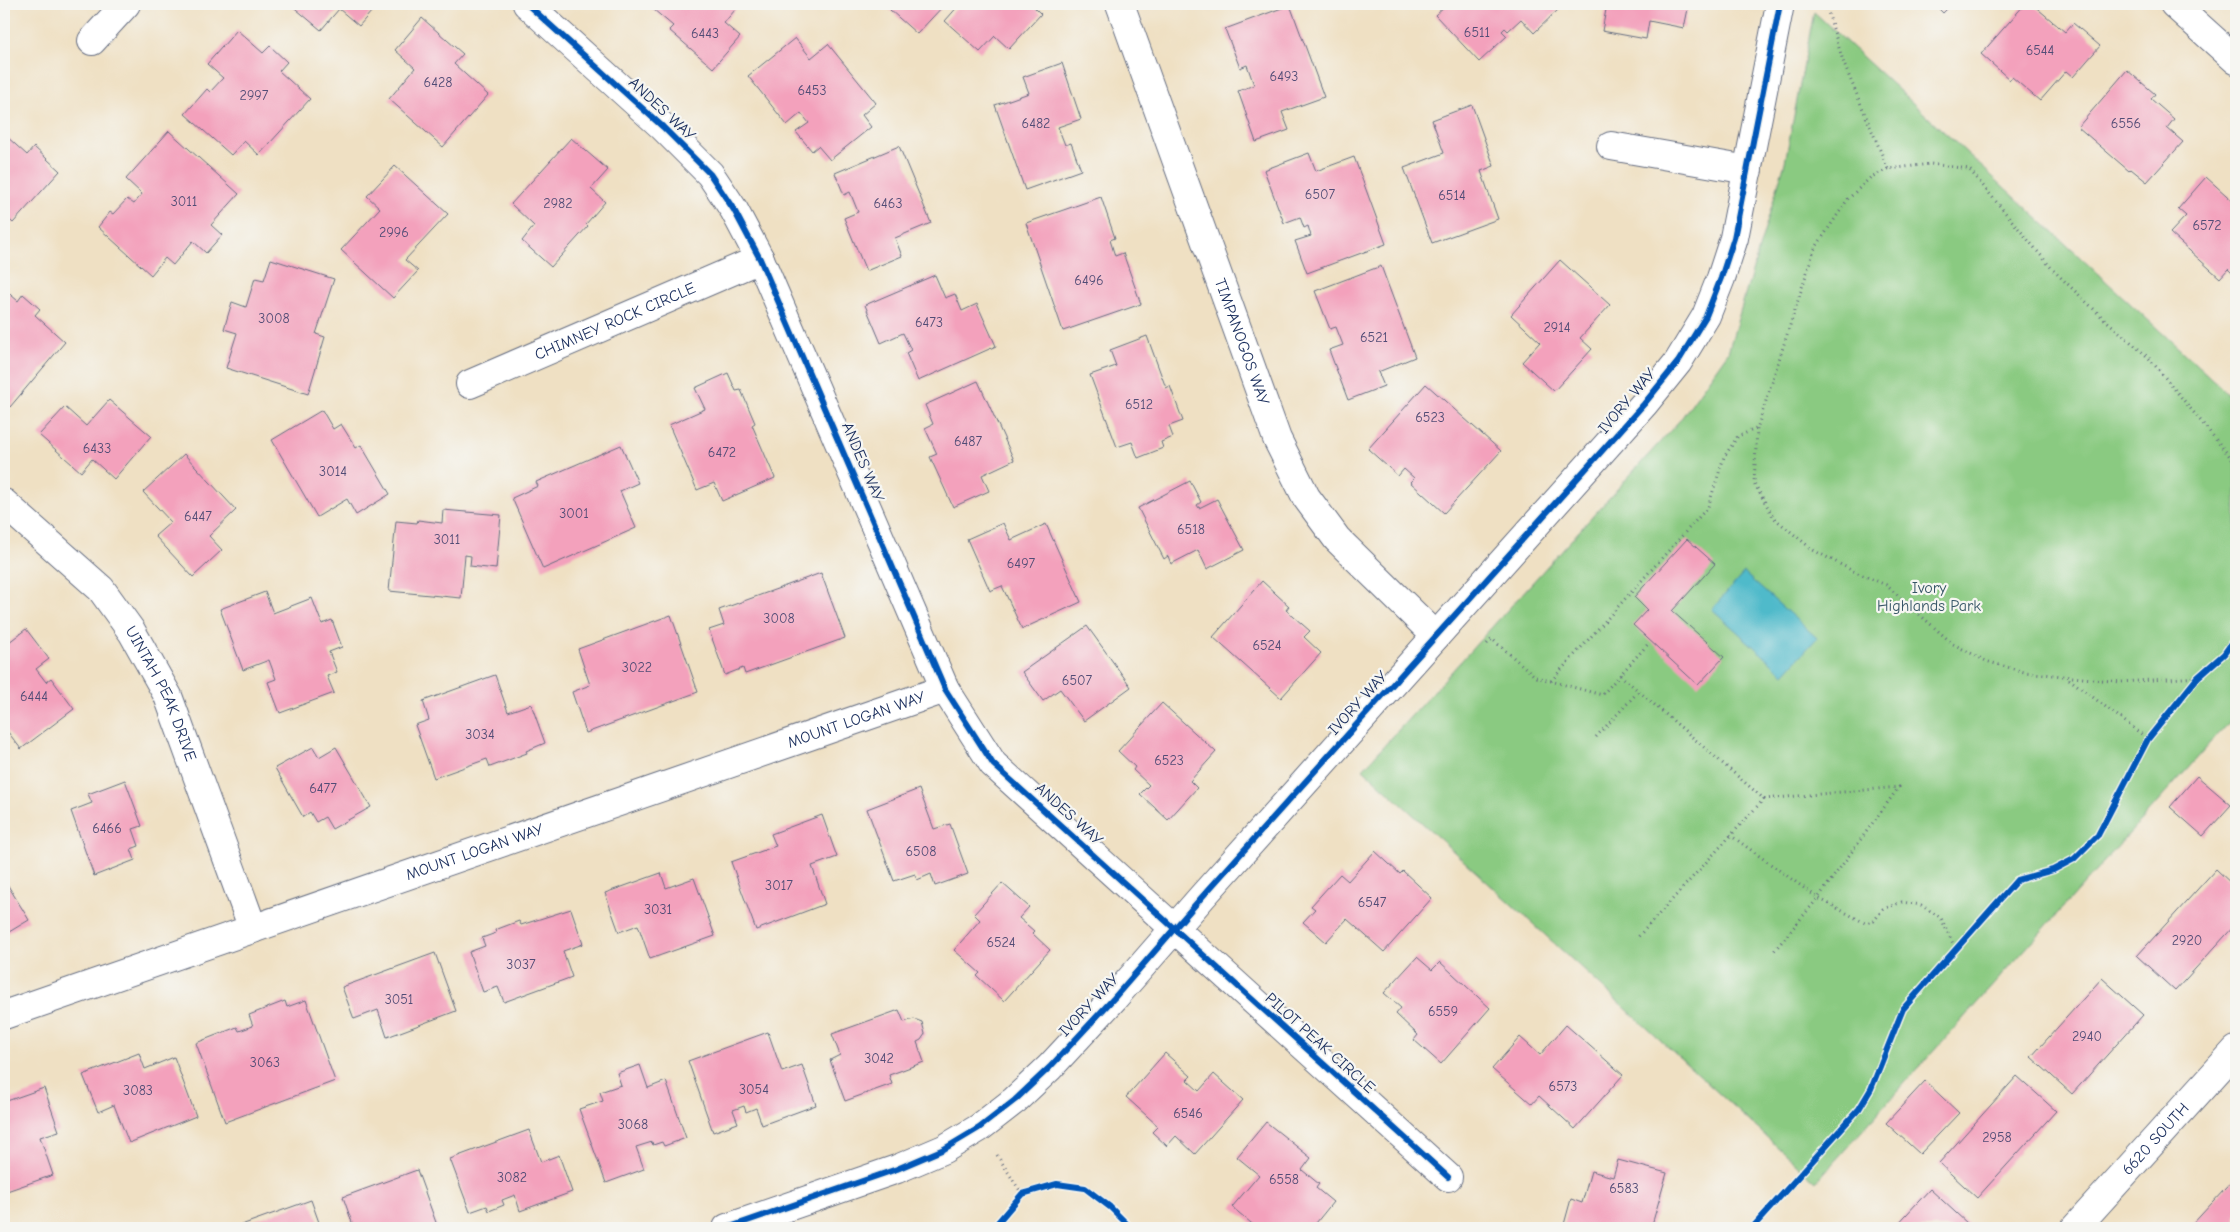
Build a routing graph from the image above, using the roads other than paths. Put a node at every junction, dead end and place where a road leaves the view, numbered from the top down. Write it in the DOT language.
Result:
graph roads {
  1 [pos="126,4"];
  2 [pos="527,4"];
  3 [pos="1120,4"];
  4 [pos="1780,4"];
  5 [pos="2174,4"];
  6 [pos="92,41"];
  7 [pos="2236,60"];
  8 [pos="1611,146"];
  9 [pos="1748,170"];
  10 [pos="760,259"];
  11 [pos="470,384"];
  12 [pos="4,503"];
  13 [pos="1436,636"];
  14 [pos="945,689"];
  15 [pos="253,929"];
  16 [pos="1175,929"];
  17 [pos="4,1015"];
  18 [pos="2236,1050"];
  19 [pos="1448,1177"];
  20 [pos="727,1228"];
  21 [pos="2075,1228"];
  1 -- 6 [label="street"];
  2 -- 10 [label="street, ANDES WAY"];
  3 -- 13 [label="street, TIMPANOGOS WAY"];
  4 -- 9 [label="street, IVORY WAY"];
  5 -- 7 [label="street"];
  8 -- 9 [label="street"];
  9 -- 13 [label="street, IVORY WAY"];
  10 -- 11 [label="street, CHIMNEY ROCK CIRCLE"];
  10 -- 14 [label="street, ANDES WAY"];
  12 -- 15 [label="street, UINTAH PEAK DRIVE"];
  13 -- 16 [label="street, IVORY WAY"];
  14 -- 15 [label="street, MOUNT LOGAN WAY"];
  14 -- 16 [label="street, ANDES WAY"];
  15 -- 17 [label="street, MOUNT LOGAN WAY"];
  16 -- 19 [label="street, PILOT PEAK CIRCLE"];
  16 -- 20 [label="street, IVORY WAY"];
  18 -- 21 [label="street, 6620 SOUTH"];
}
